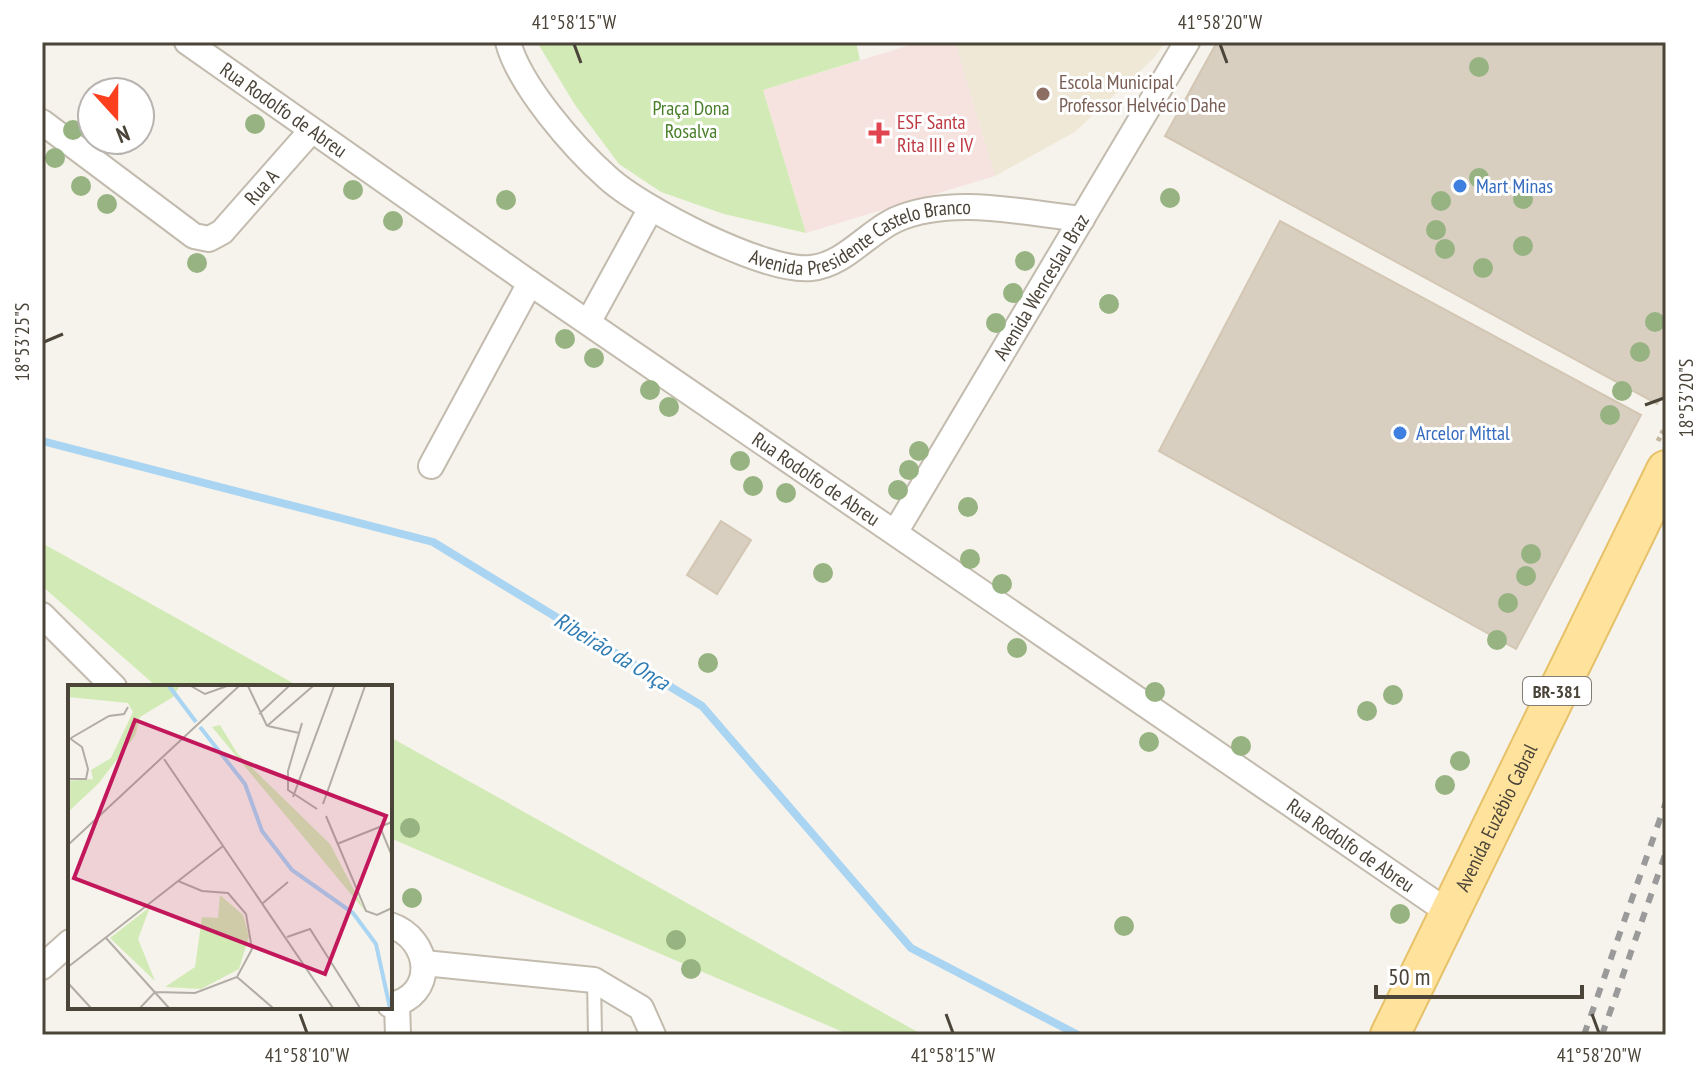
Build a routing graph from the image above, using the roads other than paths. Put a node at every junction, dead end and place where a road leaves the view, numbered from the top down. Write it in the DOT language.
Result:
graph roads {
  1 [pos="187,42"];
  2 [pos="508,42"];
  3 [pos="1187,42"];
  4 [pos="42,122"];
  5 [pos="311,131"];
  6 [pos="651,208"];
  7 [pos="1082,219"];
  8 [pos="530,283"];
  9 [pos="589,321"];
  10 [pos="431,466"];
  11 [pos="1666,470"];
  12 [pos="896,531"];
  13 [pos="42,615"];
  14 [pos="112,685"];
  15 [pos="1448,912"];
  16 [pos="392,926"];
  17 [pos="68,944"];
  18 [pos="424,963"];
  19 [pos="42,967"];
  20 [pos="594,980"];
  21 [pos="394,1004"];
  22 [pos="398,1035"];
  23 [pos="595,1035"];
  24 [pos="653,1035"];
  25 [pos="1390,1035"];
  1 -- 5 [label="street, Rua Rodolfo de Abreu"];
  2 -- 6 [label="street, Avenida Presidente Castelo Branco"];
  3 -- 7 [label="street, Avenida Wenceslau Braz"];
  4 -- 5 [label="street, Rua A"];
  5 -- 8 [label="street, Rua Rodolfo de Abreu"];
  6 -- 7 [label="street, Avenida Presidente Castelo Branco"];
  6 -- 9 [label="street"];
  7 -- 12 [label="street, Avenida Wenceslau Braz"];
  8 -- 9 [label="street, Rua Rodolfo de Abreu"];
  8 -- 10 [label="street"];
  9 -- 12 [label="street, Rua Rodolfo de Abreu"];
  11 -- 15 [label="main road, Avenida Euzébio Cabral / BR-381"];
  12 -- 15 [label="street, Rua Rodolfo de Abreu"];
  13 -- 14 [label="street"];
  15 -- 25 [label="main road, Avenida Euzébio Cabral / BR-381"];
  16 -- 18 [label="street"];
  17 -- 19 [label="street"];
  18 -- 20 [label="street"];
  18 -- 21 [label="street"];
  20 -- 23 [label="lane"];
  20 -- 24 [label="street"];
  21 -- 22 [label="street"];
}
